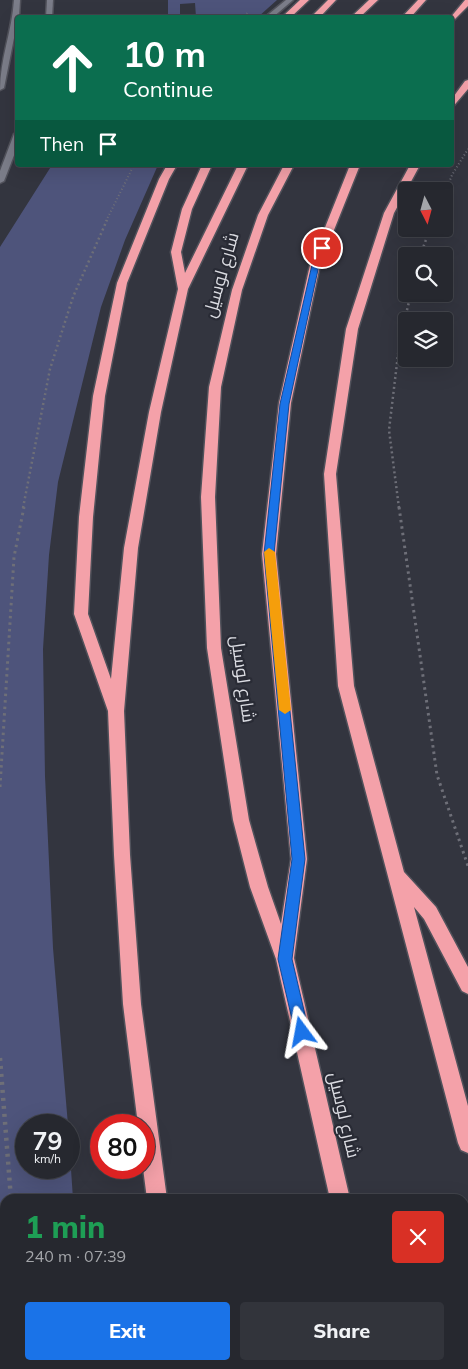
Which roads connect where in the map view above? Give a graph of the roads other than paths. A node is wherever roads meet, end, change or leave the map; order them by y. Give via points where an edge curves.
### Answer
1 (17, 0) edge
2 (50, 0) edge
3 (290, 0) edge
4 (305, 0) edge
5 (332, 0) edge
6 (374, 0) edge
7 (422, 0) edge
8 (468, 1) edge
9 (16, 15) edge
10 (49, 15) edge
11 (271, 15) edge
12 (288, 15) edge
13 (317, 15) edge
14 (357, 15) edge
15 (407, 15) edge
16 (454, 17) edge
17 (15, 21) edge
18 (468, 83) edge
19 (0, 86) edge
20 (454, 102) edge
21 (15, 142) edge
22 (171, 167) edge
23 (206, 167) edge
24 (242, 167) edge
25 (288, 167) edge
26 (354, 167) edge
27 (414, 167) edge
28 (0, 179) edge
29 (183, 289) junction
30 (116, 711) junction
31 (395, 874) junction
32 (285, 959) junction
33 (468, 985) edge
34 (468, 1143) edge
35 (156, 1194) edge
36 (339, 1194) edge

1 - 9 main road
2 - 10 main road
3 - 11 main road
4 - 12 highway
5 - 13 highway
6 - 14 highway
7 - 15 highway
8 - 16 highway
17 - 19 main road
18 - 20 highway
21 - 28 main road
22 - 30 highway via 122,283 99,396 86,517 81,614
23 - 29 highway via 187,209 176,252
24 - 29 highway, شارع لوسيل
25 - 32 highway, شارع لوسيل via 263,215 237,290 215,387 208,497 214,648 240,810 259,887
26 - 32 highway via 316,265 301,330 285,404 269,554 299,859
27 - 31 highway via 389,212 352,329 330,474 346,686
29 - 30 highway, شارع لوسيل via 154,412 131,548
30 - 35 highway, شارع لوسيل via 132,1004
31 - 33 highway via 430,913
31 - 34 highway
32 - 36 highway, شارع لوسيل

